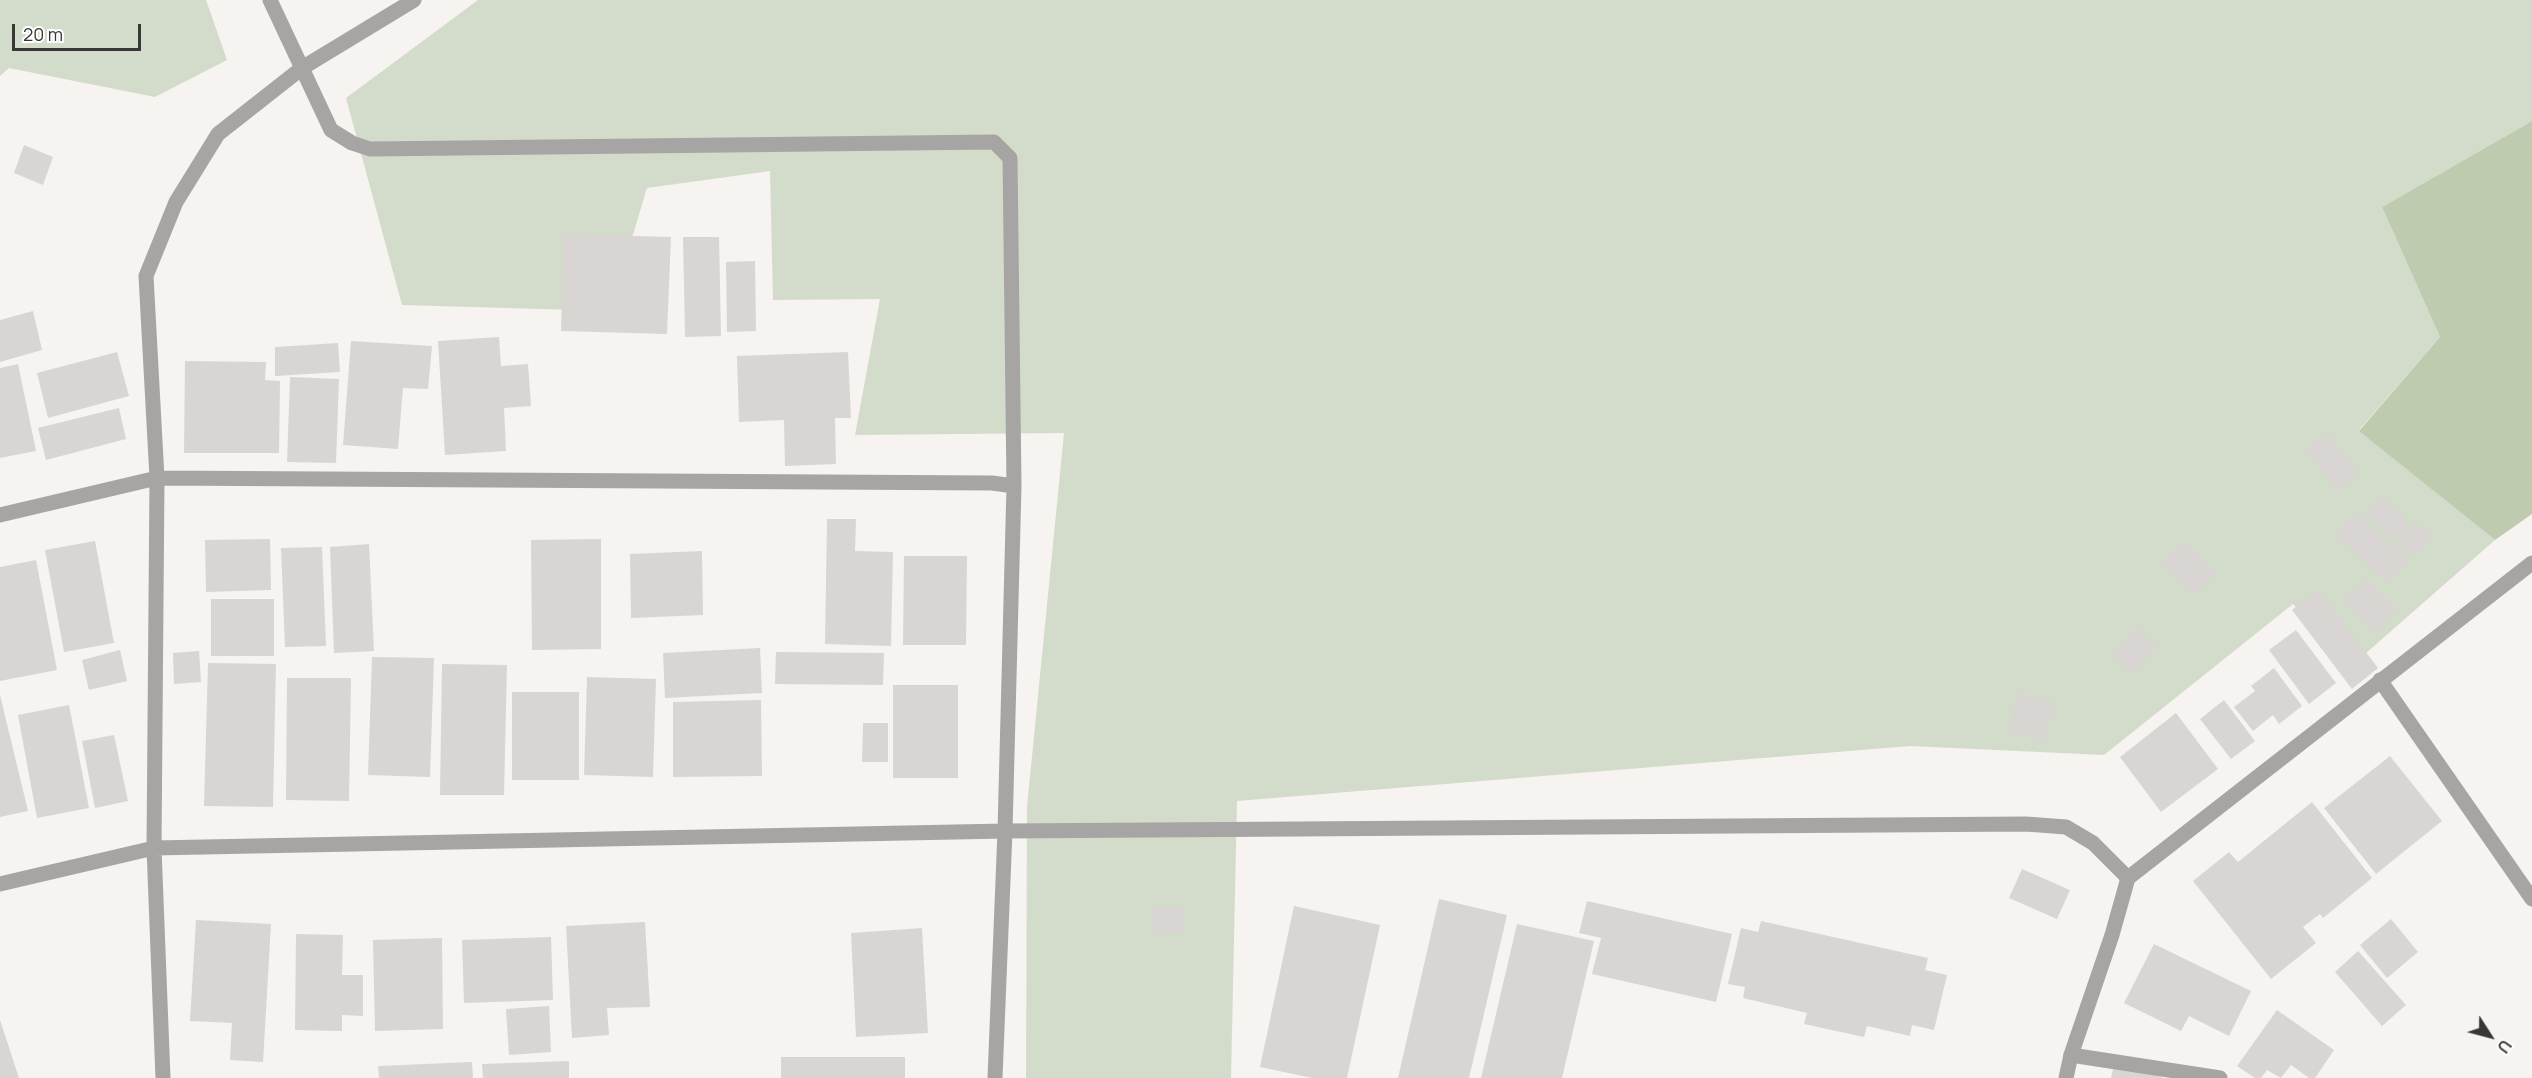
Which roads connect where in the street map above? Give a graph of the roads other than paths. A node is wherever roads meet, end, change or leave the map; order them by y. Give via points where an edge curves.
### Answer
1 (270, 0) edge
2 (414, 0) edge
3 (302, 68) junction
4 (157, 478) junction
5 (1014, 486) junction
6 (0, 515) edge
7 (2532, 563) edge
8 (2380, 680) junction
9 (1005, 831) junction
10 (154, 848) junction
11 (2128, 879) junction
12 (0, 884) edge
13 (2532, 899) edge
14 (2071, 1055) junction
15 (164, 1078) edge
16 (995, 1078) edge
17 (2066, 1078) edge
18 (2220, 1078) edge

1 - 3 street
2 - 3 street
3 - 4 street via 218,134 176,202 146,276
3 - 5 street via 331,130 370,149 994,142 1010,158
4 - 5 street
4 - 6 street
4 - 10 street
5 - 9 street
7 - 8 street
8 - 11 street
8 - 13 street
9 - 10 street
9 - 11 street via 2026,824 2066,827 2093,843
9 - 16 street
10 - 12 street
10 - 15 street
11 - 14 street
14 - 17 street
14 - 18 street

